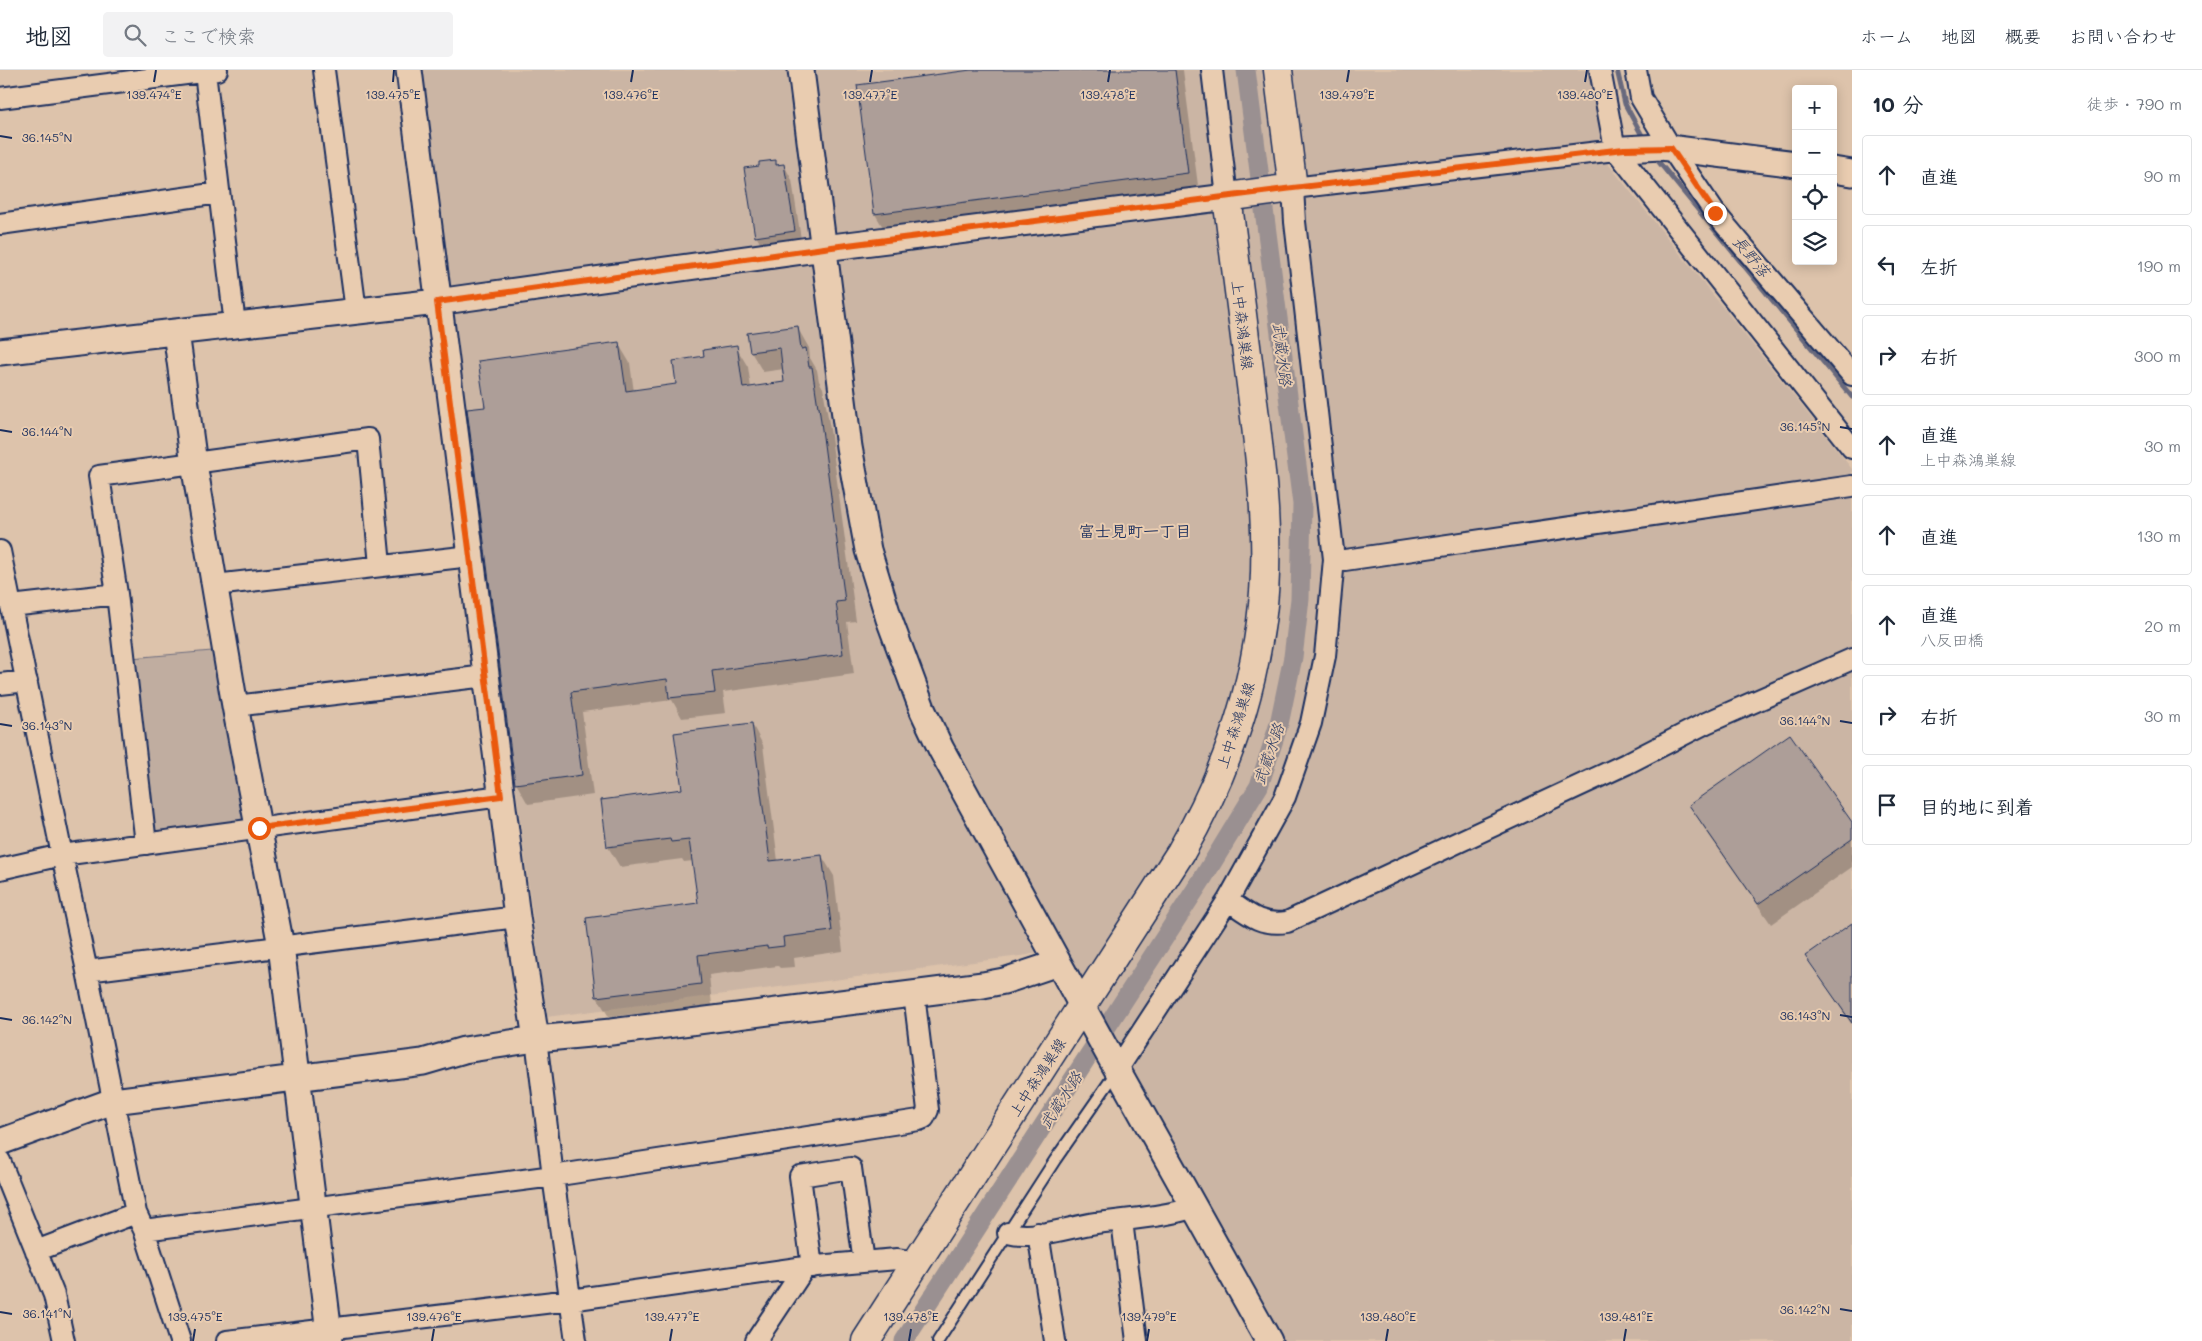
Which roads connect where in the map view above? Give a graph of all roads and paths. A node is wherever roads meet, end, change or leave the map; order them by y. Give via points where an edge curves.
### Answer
1 (324, 70) edge
2 (409, 70) edge
3 (801, 70) edge
4 (1212, 70) edge
5 (1278, 70) edge
6 (1600, 70) edge
7 (1636, 70) edge
8 (211, 71) edge
9 (108, 77) edge
10 (0, 98) edge
11 (1666, 148) junction
12 (1620, 149) junction
13 (1792, 164) edge
14 (1837, 170) edge
15 (1852, 172) edge
16 (1286, 189) junction
17 (219, 193) junction
18 (1234, 196) junction
19 (0, 224) edge
20 (824, 248) junction
21 (437, 302) junction
22 (356, 312) junction
23 (234, 325) junction
24 (176, 332) junction
25 (0, 352) edge
26 (1852, 376) edge
27 (1852, 448) edge
28 (194, 464) junction
29 (1852, 486) edge
30 (0, 551) edge
31 (471, 556) junction
32 (1334, 559) junction
33 (380, 566) junction
34 (3, 576) edge
35 (215, 585) junction
36 (117, 594) junction
37 (12, 606) junction
38 (1852, 659) edge
39 (486, 676) junction
40 (27, 681) junction
41 (0, 684) edge
42 (235, 706) junction
43 (501, 796) junction
44 (259, 828) junction
45 (146, 844) junction
46 (62, 855) junction
47 (0, 869) edge
48 (1228, 900) junction
49 (516, 917) junction
50 (280, 946) junction
51 (1058, 963) junction
52 (87, 971) junction
53 (914, 994) junction
54 (1087, 1014) junction
55 (536, 1039) junction
56 (1113, 1062) junction
57 (297, 1078) junction
58 (113, 1101) junction
59 (0, 1142) edge
60 (0, 1161) edge
61 (553, 1176) junction
62 (1196, 1207) junction
63 (313, 1208) junction
64 (1122, 1221) junction
65 (140, 1222) junction
66 (1008, 1233) junction
67 (1038, 1233) junction
68 (36, 1251) junction
69 (864, 1262) junction
70 (917, 1262) junction
71 (808, 1267) junction
72 (570, 1300) junction
73 (329, 1335) edge
74 (64, 1341) edge
75 (180, 1341) edge
76 (228, 1341) edge
77 (576, 1341) edge
78 (756, 1341) edge
79 (866, 1341) edge
80 (938, 1341) edge
81 (1055, 1341) edge
82 (1137, 1341) edge
83 (1269, 1341) edge

1 - 22 street
2 - 21 street
3 - 20 street
4 - 18 street
5 - 16 main road
6 - 12 street
7 - 11 street via 1642,98
8 - 9 street
8 - 17 street
9 - 10 street
11 - 12 street
11 - 13 street
11 - 26 street via 1715,213
12 - 16 street
12 - 27 street
14 - 15 street
16 - 18 main road
16 - 32 street via 1295,222
17 - 19 street
17 - 23 street
18 - 20 street
18 - 54 main road, 上中森鴻巣線 via 1263,510 1264,596 1256,653 1236,733 1202,814
20 - 21 street
20 - 51 street via 850,448 868,550 889,619 923,711 941,749
21 - 22 street
21 - 31 street
22 - 23 street
23 - 24 street
24 - 25 street
24 - 28 street
28 - 33 street via 368,439
28 - 35 street
28 - 36 street via 99,476
29 - 32 street via 1345,560
30 - 34 street
31 - 33 street
31 - 39 street
32 - 48 street via 1325,656 1312,723 1284,797
33 - 35 street
34 - 37 street
35 - 42 street
36 - 37 street
36 - 45 street
37 - 40 street
38 - 48 street via 1706,723 1626,764 1287,922 1273,924 1258,920
39 - 42 street
39 - 43 street
40 - 41 street
40 - 46 street
42 - 44 street
43 - 44 street
43 - 49 street
44 - 45 street
44 - 50 street
45 - 46 street
46 - 47 street
46 - 52 street
48 - 56 street
49 - 50 street
49 - 55 street
50 - 52 street
50 - 57 street
51 - 53 street via 1004,981
51 - 54 street
52 - 58 street
53 - 55 street
53 - 61 street via 928,1110 924,1118
54 - 56 street
54 - 70 main road, 上中森鴻巣線
55 - 57 street via 464,1050 423,1062
55 - 61 street
56 - 62 street
56 - 66 lane
57 - 58 street
57 - 63 street
58 - 59 street
58 - 65 street
60 - 68 street
61 - 63 street
61 - 72 street
62 - 64 street
62 - 83 street
63 - 65 street
63 - 73 street
64 - 67 street
64 - 82 street
65 - 68 street
65 - 75 street
66 - 67 street via 1021,1236
66 - 80 lane
67 - 81 street
68 - 74 street via 54,1295
69 - 70 street via 896,1259
69 - 71 street
69 - 71 street via 852,1168 800,1176
70 - 79 main road, 上中森鴻巣線
71 - 72 street
71 - 78 street
72 - 73 street
72 - 77 street
73 - 76 street

